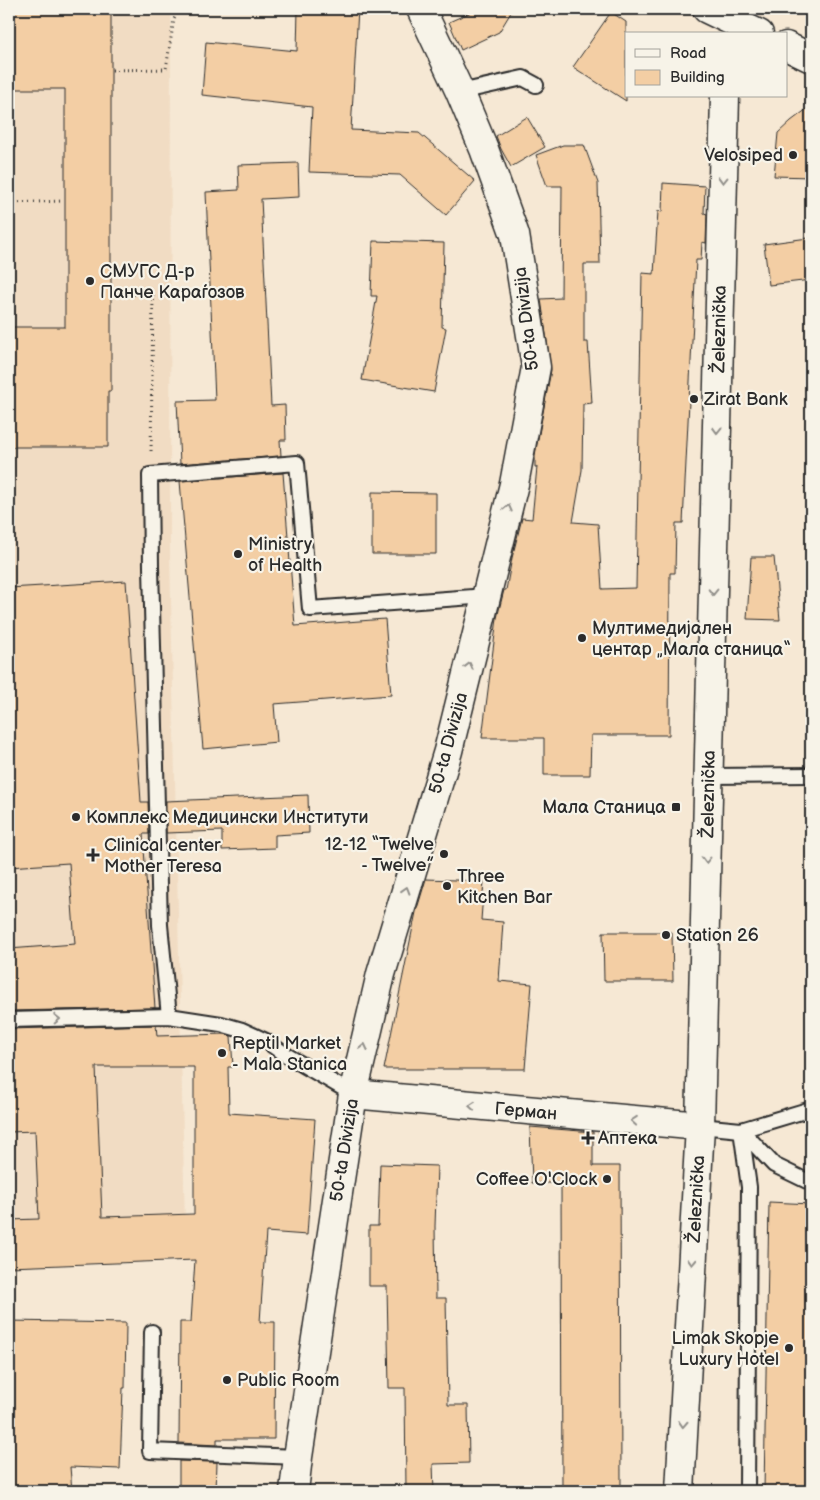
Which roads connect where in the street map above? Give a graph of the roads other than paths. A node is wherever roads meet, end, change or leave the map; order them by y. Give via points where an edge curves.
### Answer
1 (421, 9) edge
2 (721, 17) edge
3 (755, 32) edge
4 (788, 47) edge
5 (811, 58) edge
6 (536, 85) dead end
7 (460, 92) junction
8 (725, 98) edge
9 (486, 596) junction
10 (811, 775) edge
11 (708, 776) junction
12 (169, 1016) junction
13 (9, 1020) edge
14 (353, 1094) junction
15 (811, 1109) edge
16 (700, 1126) junction
17 (741, 1130) junction
18 (811, 1183) edge
19 (152, 1332) dead end
20 (298, 1458) junction
21 (294, 1491) edge
22 (680, 1491) edge
23 (747, 1491) edge

1 - 7 street, 50-ta Divizija
2 - 3 street
4 - 5 street
6 - 7 lane via 523,78
9 -> 7 street, 50-ta Divizija via 514,484 536,367 515,235
8 -> 11 street, Železnička
9 - 12 lane via 310,608 297,463 150,475 160,925
14 -> 9 street, 50-ta Divizija via 381,974 448,751
10 - 11 lane
11 -> 16 street, Železnička
13 -> 12 lane
12 - 14 lane via 242,1030
16 -> 14 street, Герман
14 - 20 street, 50-ta Divizija
15 - 17 lane
16 - 17 lane
16 -> 22 street, Železnička
17 - 18 lane via 774,1165
17 - 23 lane via 749,1187
19 - 20 lane via 150,1451
20 - 21 street, 50-ta Divizija

